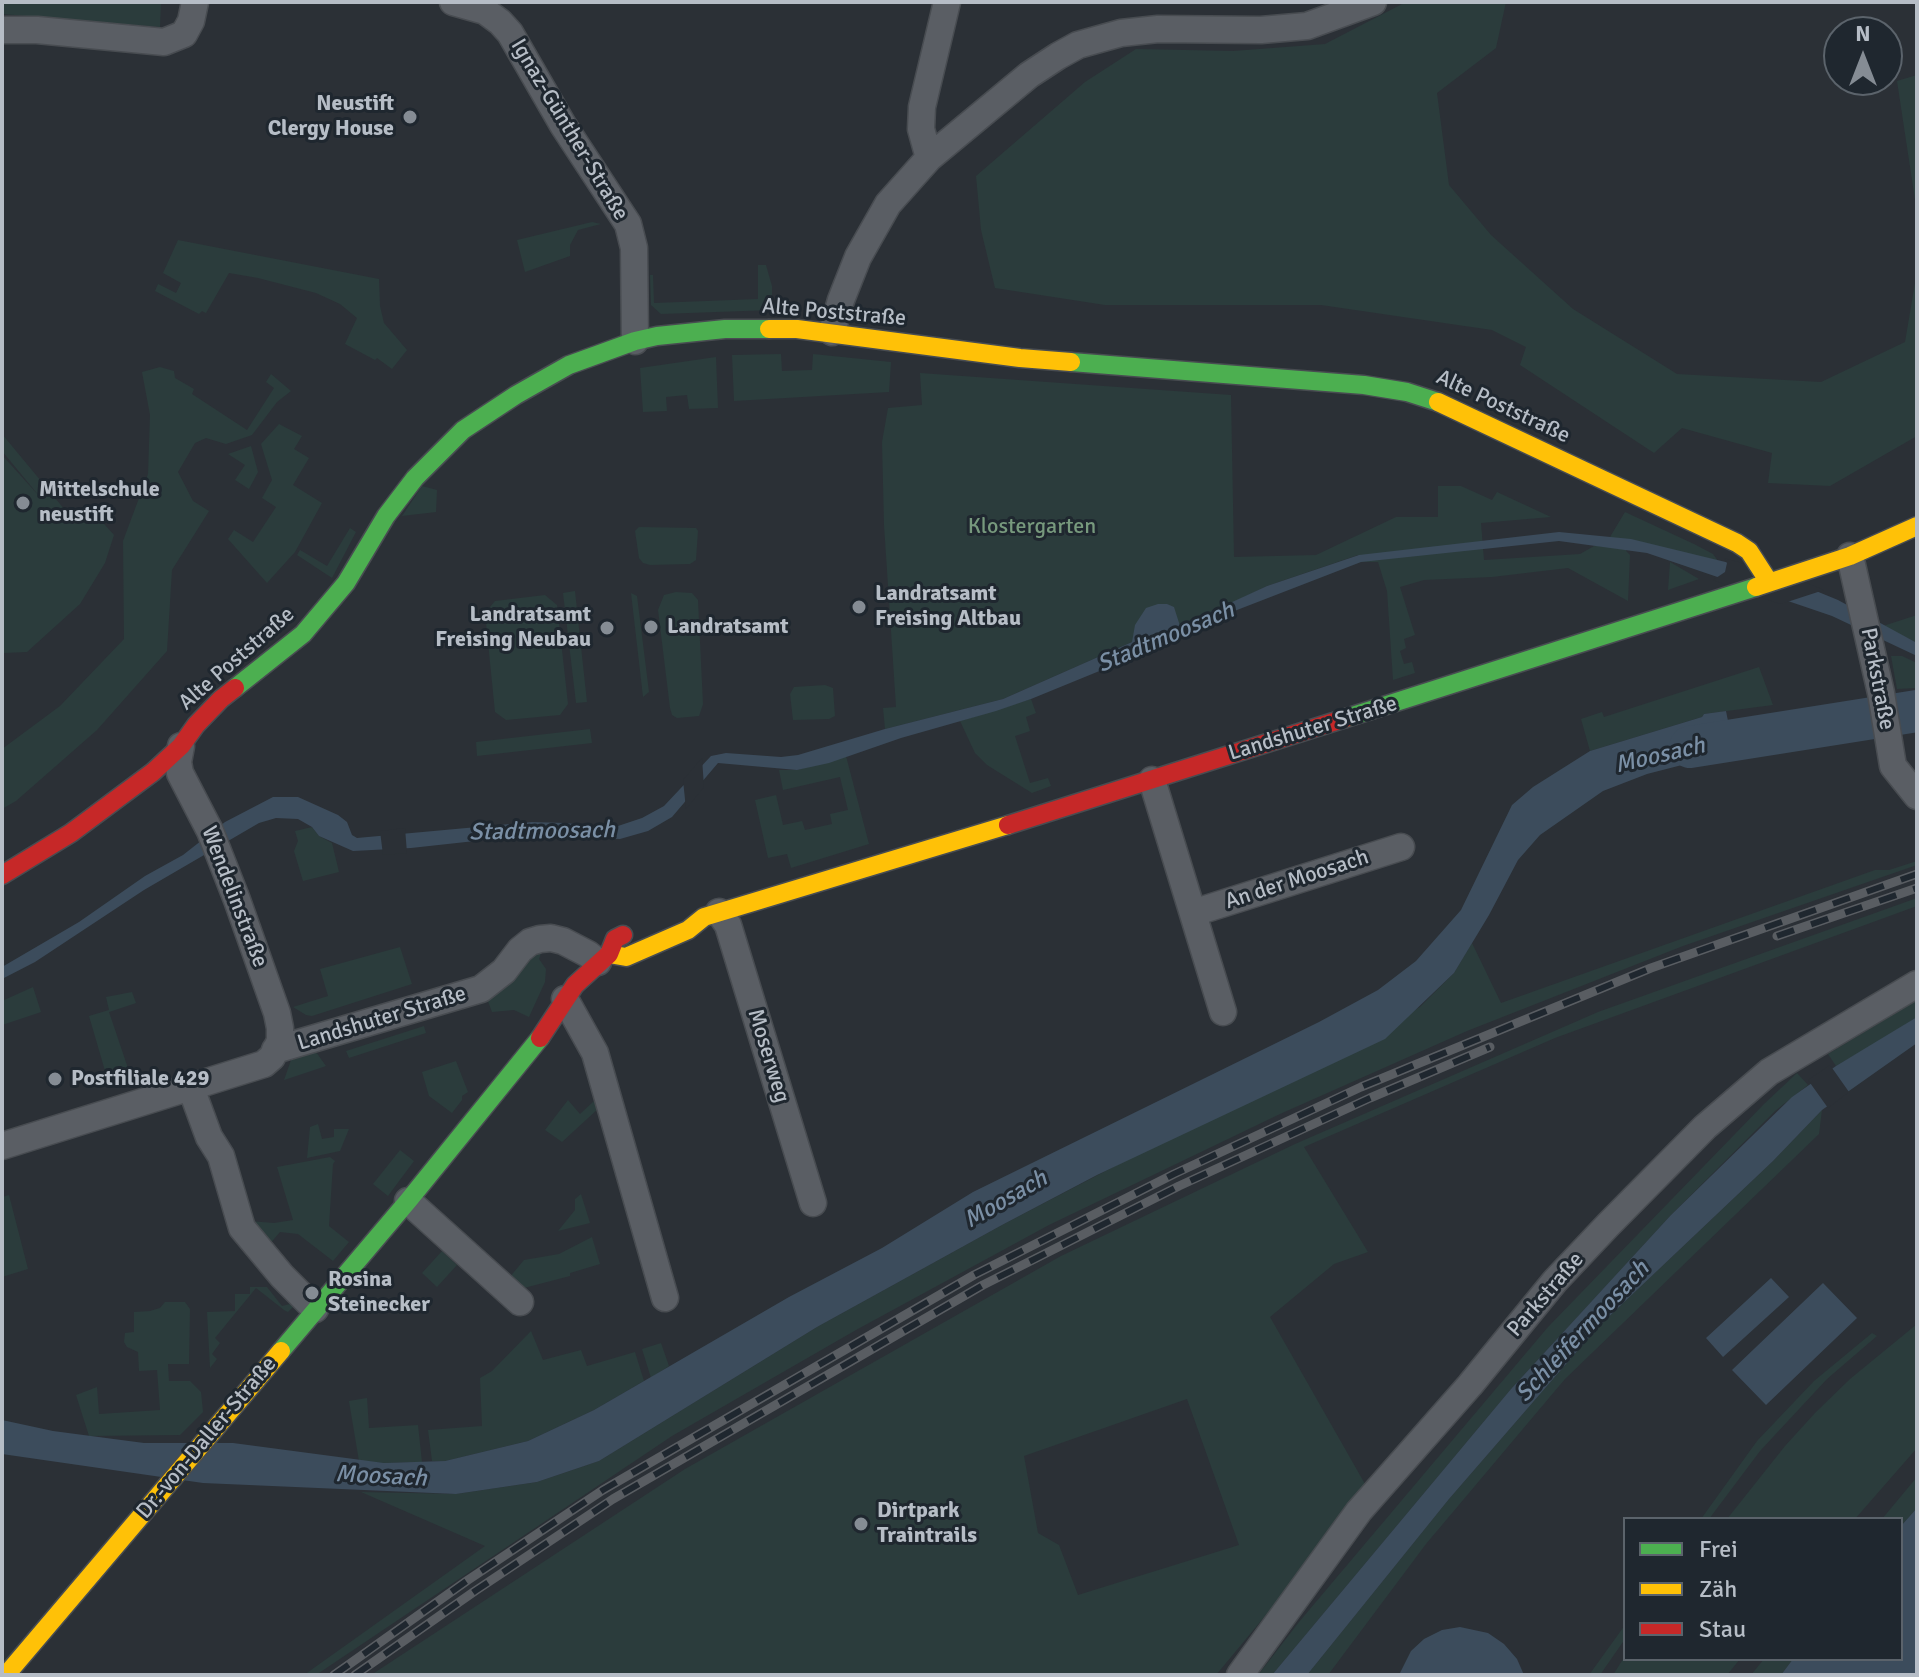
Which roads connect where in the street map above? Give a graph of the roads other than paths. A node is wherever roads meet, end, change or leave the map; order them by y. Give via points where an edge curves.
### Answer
1 (195, 2) edge
2 (453, 2) edge
3 (947, 2) edge
4 (1373, 2) edge
5 (486, 7) edge
6 (2, 30) edge
7 (929, 158) junction
8 (832, 332) junction
9 (635, 341) junction
10 (1917, 526) edge
11 (1850, 556) junction
12 (1769, 582) junction
13 (181, 746) junction
14 (1152, 780) junction
15 (1917, 796) edge
16 (1401, 847) dead end
17 (2, 875) edge
18 (683, 911) dead end
19 (1193, 913) junction
20 (711, 914) junction
21 (640, 925) dead end
22 (603, 958) junction
23 (1917, 984) edge
24 (565, 999) junction
25 (1223, 1012) dead end
26 (275, 1050) junction
27 (191, 1088) junction
28 (2, 1146) edge
29 (408, 1201) junction
30 (813, 1203) dead end
31 (665, 1298) dead end
32 (520, 1302) dead end
33 (315, 1309) junction
34 (6, 1675) edge
35 (1240, 1675) edge

1 - 6 street via 188,28 172,41
2 - 5 street, Ignaz-Günther-Straße
3 - 7 street via 922,107
4 - 7 street via 1307,26 1149,30 1078,45 1029,75
5 - 9 street, Ignaz-Günther-Straße via 513,37 628,224 634,248
7 - 8 street via 888,204 862,250
8 - 9 main road, Alte Poststraße via 725,329
8 - 12 main road, Alte Poststraße via 1020,358 1407,392 1459,410 1737,543
9 - 13 main road, Alte Poststraße via 569,365 463,430 415,478 314,623 221,699
10 - 11 main road, Landshuter Straße
11 - 12 main road, Landshuter Straße
11 - 15 street, Parkstraße via 1893,766
12 - 14 main road, Landshuter Straße
13 - 17 main road, Alte Poststraße via 71,833
13 - 26 street, Wendelinstraße via 180,773 214,841 277,1013 281,1033
14 - 19 street
14 - 20 main road, Landshuter Straße
16 - 19 street, An der Moosach
18 - 20 main road
19 - 25 street
20 - 22 main road, Landshuter Straße via 626,957
20 - 30 street, Moserweg via 728,925
21 - 22 main road via 615,939
22 - 24 main road, Dr.-von-Daller-Straße
22 - 26 street, Landshuter Straße via 563,941 540,939 520,950 481,989
23 - 35 street, Parkstraße via 1769,1072 1705,1127 1608,1225 1359,1511
24 - 29 main road, Dr.-von-Daller-Straße via 506,1083
24 - 31 street via 595,1053
26 - 27 street, Landshuter Straße via 264,1064
27 - 28 street, Landshuter Straße
27 - 33 street via 221,1156 242,1228
29 - 32 street
29 - 33 main road, Dr.-von-Daller-Straße
33 - 34 main road, Dr.-von-Daller-Straße

